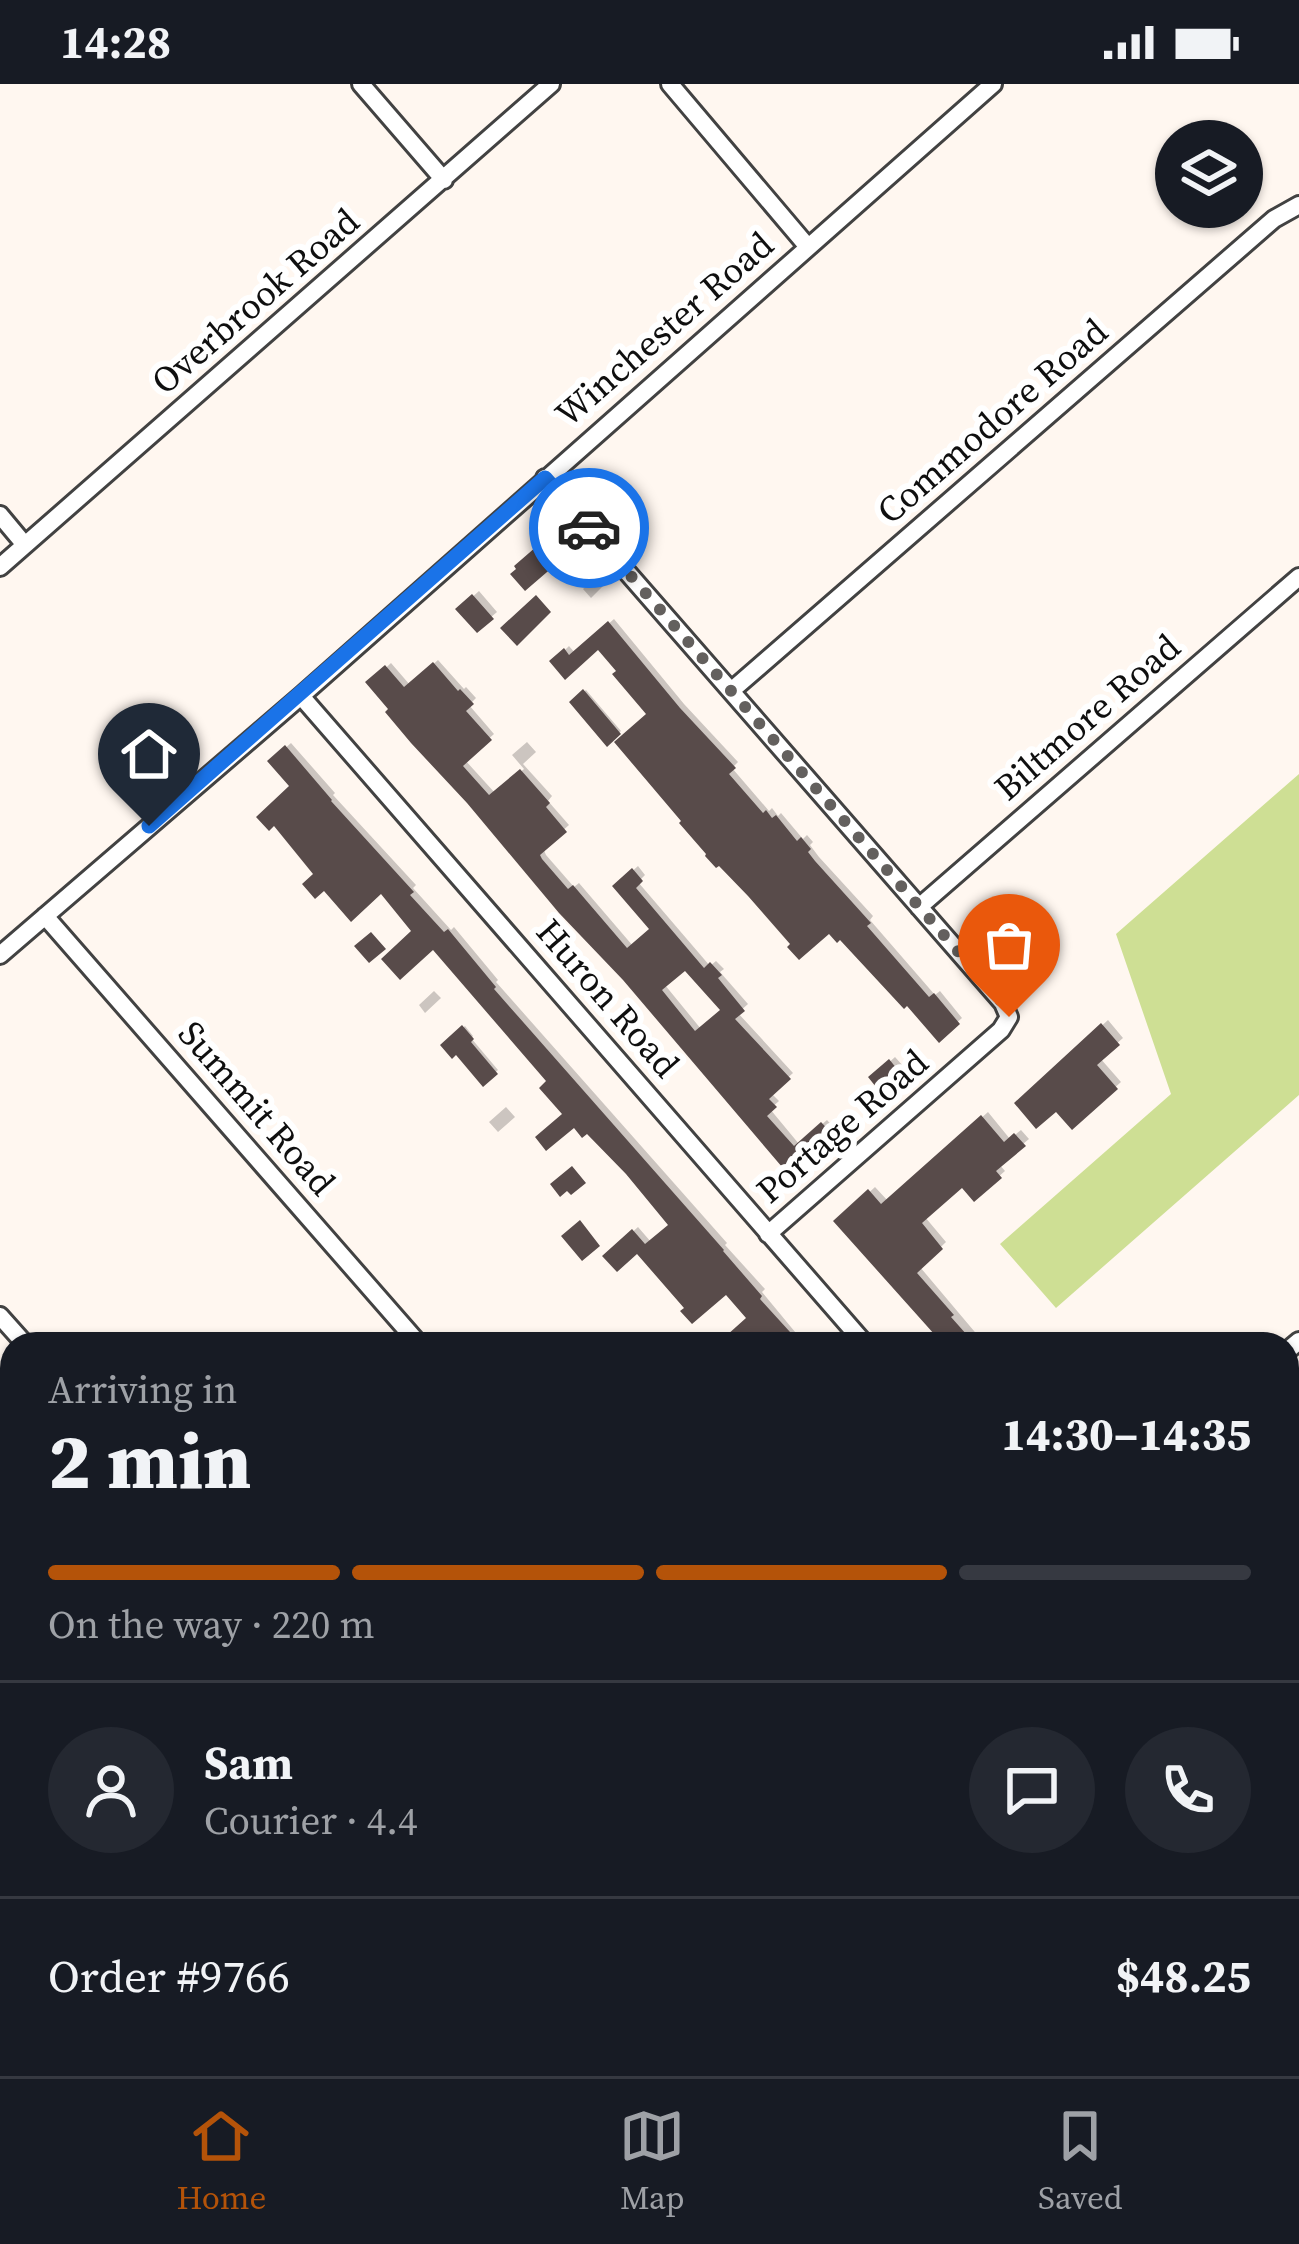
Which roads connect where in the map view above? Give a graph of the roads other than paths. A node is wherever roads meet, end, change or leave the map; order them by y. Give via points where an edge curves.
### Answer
1 (361, 84) edge
2 (551, 84) edge
3 (670, 84) edge
4 (993, 84) edge
5 (444, 180) junction
6 (1299, 205) edge
7 (808, 247) junction
8 (545, 478) junction
9 (0, 514) edge
10 (25, 545) junction
11 (0, 567) edge
12 (1299, 577) edge
13 (731, 692) junction
14 (301, 696) junction
15 (919, 907) junction
16 (45, 916) junction
17 (0, 956) edge
18 (768, 1234) junction
19 (409, 1332) edge
20 (855, 1332) edge

1 - 5 street
2 - 5 street, Overbrook Road
3 - 7 street
4 - 7 street, Winchester Road
5 - 10 street, Overbrook Road
6 - 13 street, Commodore Road
7 - 8 street, Winchester Road
8 - 13 street
8 - 14 street, Winchester Road
9 - 10 street
10 - 11 street, Overbrook Road
12 - 15 street, Biltmore Road
13 - 15 street
14 - 16 street, Winchester Road
14 - 18 street, Huron Road
15 - 18 street, Portage Road via 1009,1017
16 - 17 street, Winchester Road
16 - 19 street, Summit Road
18 - 20 street, Huron Road

